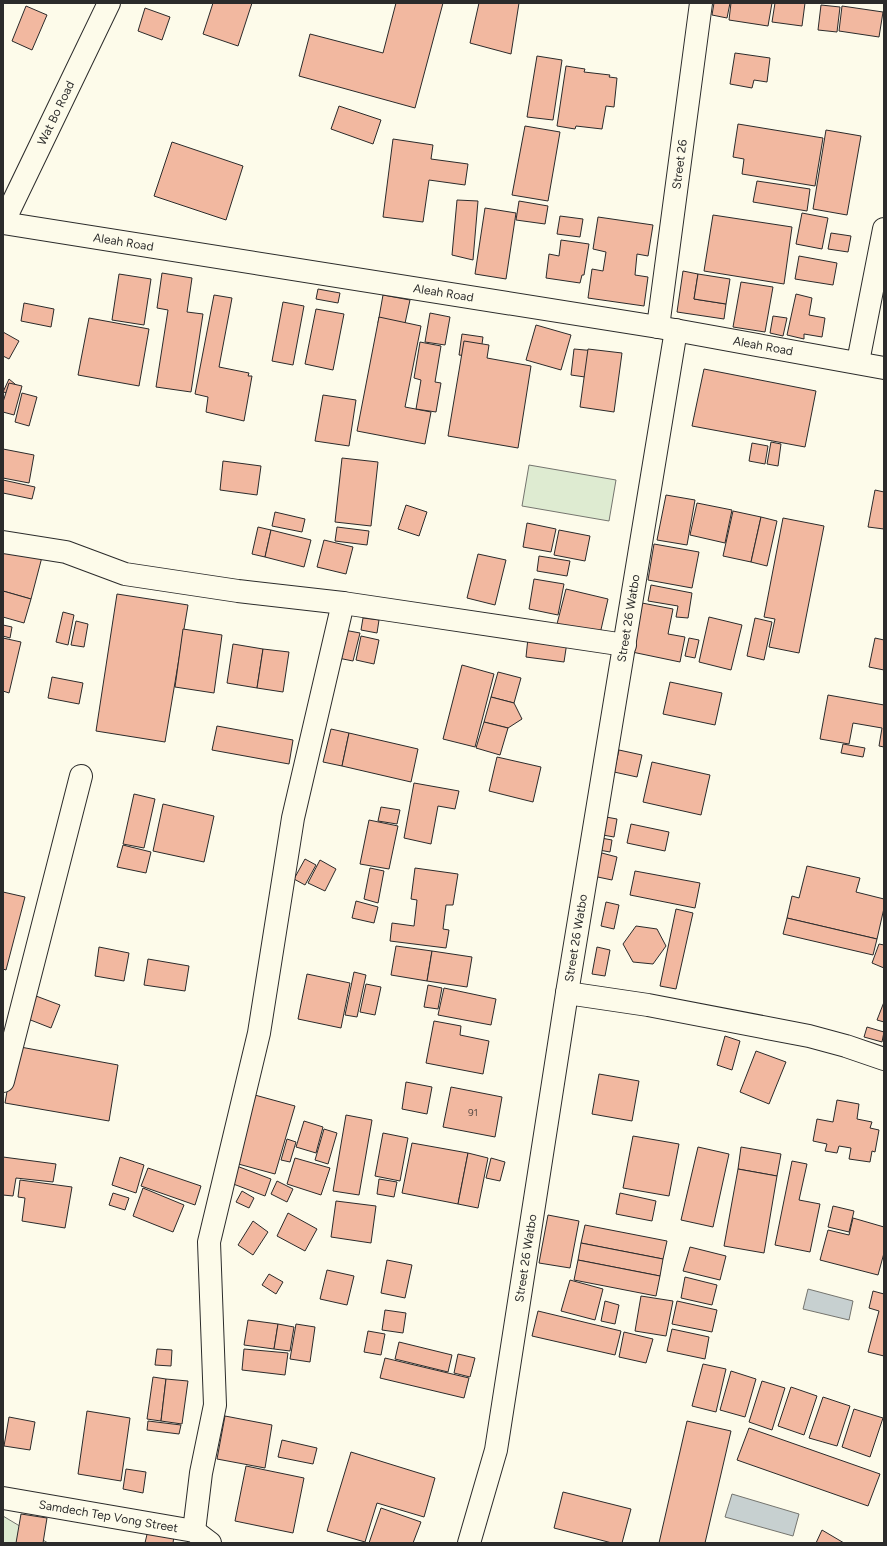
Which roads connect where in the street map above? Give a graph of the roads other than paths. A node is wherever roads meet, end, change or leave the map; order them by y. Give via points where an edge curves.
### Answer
1 (109, 3) edge
2 (701, 3) edge
3 (3, 223) edge
4 (884, 229) edge
5 (667, 329) junction
6 (858, 362) junction
7 (884, 368) edge
8 (3, 542) edge
9 (343, 603) junction
10 (625, 645) junction
11 (81, 776) dead end
12 (567, 993) junction
13 (884, 1059) edge
14 (3, 1081) edge
15 (3, 1498) edge
16 (202, 1537) edge
17 (469, 1543) edge

1 - 3 street, Wat Bo Road
2 - 5 street, Street 26
3 - 5 street, Aleah Road
4 - 6 street
5 - 6 street, Aleah Road
5 - 10 street, Street 26 Watbo
6 - 7 street, Aleah Road
8 - 9 street via 66,552 126,574 238,591
9 - 10 street
9 - 16 street via 292,818 259,1033 209,1242 215,1405 201,1473
10 - 12 street, Street 26 Watbo
11 - 14 street
12 - 13 street via 648,1005 809,1036
12 - 17 street, Street 26 Watbo via 496,1450
15 - 16 street, Samdech Tep Vong Street

